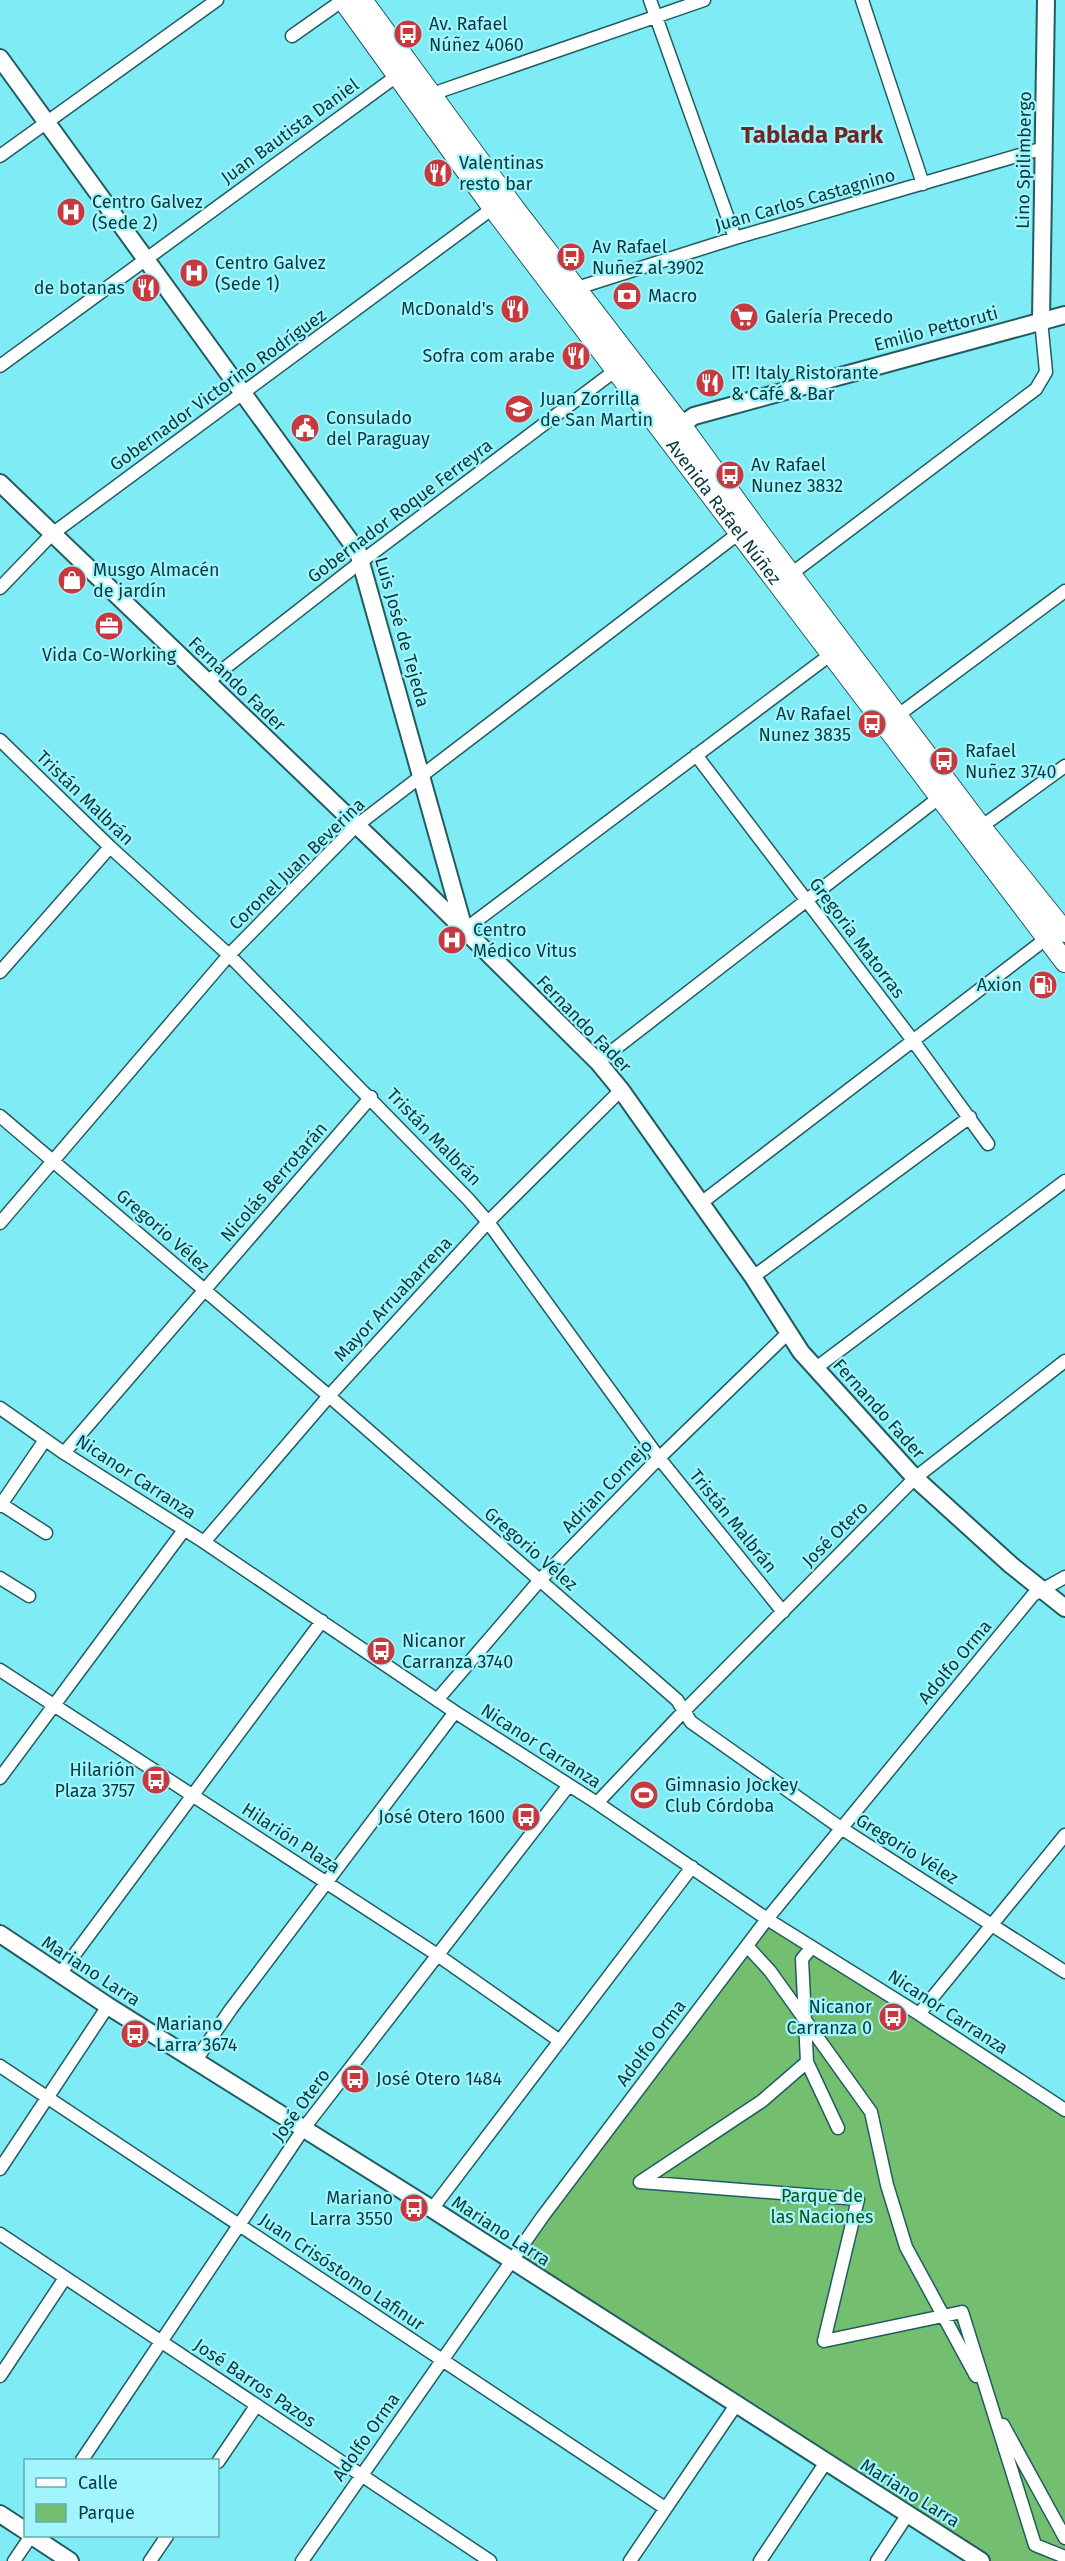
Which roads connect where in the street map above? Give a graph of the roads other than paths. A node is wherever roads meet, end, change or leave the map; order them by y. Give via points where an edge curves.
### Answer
1 (217, 0) edge
2 (343, 0) edge
3 (362, 0) edge
4 (650, 0) edge
5 (704, 0) edge
6 (862, 0) edge
7 (1046, 0) edge
8 (656, 17) junction
9 (292, 36) dead end
10 (0, 58) edge
11 (398, 75) junction
12 (410, 91) junction
13 (432, 94) junction
14 (47, 123) junction
15 (1044, 148) junction
16 (0, 156) edge
17 (923, 184) junction
18 (494, 208) junction
19 (735, 238) junction
20 (146, 258) junction
21 (578, 288) junction
22 (1065, 315) edge
23 (1041, 320) junction
24 (0, 366) edge
25 (616, 370) junction
26 (244, 394) junction
27 (681, 424) junction
28 (671, 443) junction
29 (0, 483) edge
30 (739, 533) junction
31 (52, 534) junction
32 (761, 535) junction
33 (362, 561) junction
34 (791, 574) junction
35 (0, 588) edge
36 (1065, 591) edge
37 (830, 655) junction
38 (207, 682) junction
39 (897, 716) junction
40 (0, 740) edge
41 (696, 754) junction
42 (1065, 766) edge
43 (422, 775) junction
44 (940, 797) junction
45 (356, 826) junction
46 (981, 827) junction
47 (110, 848) junction
48 (805, 900) junction
49 (1058, 924) edge
50 (464, 930) junction
51 (229, 955) junction
52 (1065, 962) edge
53 (0, 972) edge
54 (914, 1042) junction
55 (598, 1062) junction
56 (621, 1090) junction
57 (371, 1097) junction
58 (0, 1116) edge
59 (970, 1117) junction
60 (988, 1144) dead end
61 (54, 1161) junction
62 (1065, 1181) edge
63 (701, 1203) junction
64 (488, 1222) junction
65 (0, 1223) edge
66 (753, 1277) junction
67 (205, 1290) junction
68 (788, 1333) junction
69 (1065, 1360) edge
70 (816, 1368) junction
71 (328, 1396) junction
72 (0, 1408) edge
73 (45, 1440) junction
74 (64, 1453) junction
75 (659, 1458) junction
76 (915, 1478) junction
77 (1, 1505) edge
78 (184, 1530) junction
79 (46, 1533) dead end
80 (204, 1542) junction
81 (1065, 1577) edge
82 (0, 1578) edge
83 (540, 1580) junction
84 (1043, 1591) junction
85 (29, 1596) dead end
86 (1065, 1608) edge
87 (783, 1612) junction
88 (322, 1621) junction
89 (0, 1670) edge
90 (437, 1700) junction
91 (55, 1707) junction
92 (684, 1711) junction
93 (455, 1712) junction
94 (0, 1778) edge
95 (568, 1785) junction
96 (194, 1796) junction
97 (597, 1803) junction
98 (841, 1828) junction
99 (1065, 1834) edge
100 (692, 1868) junction
101 (325, 1882) junction
102 (767, 1919) junction
103 (992, 1924) junction
104 (0, 1934) edge
105 (747, 1946) junction
106 (812, 1947) junction
107 (436, 1954) junction
108 (1065, 1972) edge
109 (60, 1974) junction
110 (108, 2006) junction
111 (919, 2014) junction
112 (805, 2019) junction
113 (560, 2041) junction
114 (196, 2060) junction
115 (807, 2062) junction
116 (0, 2066) edge
117 (47, 2097) junction
118 (1065, 2110) edge
119 (304, 2128) junction
120 (838, 2128) dead end
121 (0, 2169) edge
122 (432, 2209) junction
123 (239, 2225) junction
124 (0, 2235) edge
125 (512, 2262) junction
126 (65, 2278) junction
127 (944, 2316) junction
128 (162, 2342) junction
129 (441, 2361) junction
130 (0, 2376) edge
131 (989, 2399) junction
132 (736, 2405) junction
133 (256, 2406) junction
134 (83, 2459) edge
135 (219, 2461) edge
136 (826, 2462) junction
137 (361, 2475) junction
138 (665, 2508) junction
139 (0, 2514) edge
140 (908, 2514) junction
141 (24, 2530) edge
142 (31, 2537) edge
143 (35, 2537) edge
144 (166, 2537) edge
145 (1065, 2538) edge
146 (1065, 2557) edge
147 (14, 2561) edge
148 (70, 2561) edge
149 (150, 2561) edge
150 (302, 2561) edge
151 (490, 2561) edge
152 (630, 2561) edge
153 (760, 2561) edge
154 (878, 2561) edge
155 (981, 2561) edge

1 - 14 street
2 - 9 street
2 - 11 main road, Avenida Rafael Núñez
3 - 13 main road, Avenida Rafael Núñez
4 - 8 street
5 - 8 street
6 - 17 street
7 - 15 main road, Lino Spilimbergo
8 - 13 street
8 - 19 street
10 - 14 main road, Luis José de Tejeda
11 - 12 main road, Avenida Rafael Núñez
11 - 20 street, Juan Bautista Daniel
12 - 13 street
12 - 18 main road, Avenida Rafael Núñez
13 - 21 main road, Avenida Rafael Núñez via 514,208
14 - 16 street
14 - 20 main road, Luis José de Tejeda
15 - 17 street, Juan Carlos Castagnino
15 - 23 main road, Lino Spilimbergo
17 - 19 street, Juan Carlos Castagnino
18 - 25 main road, Avenida Rafael Núñez
18 - 26 street, Gobernador Victorino Rodríguez
19 - 21 street, Juan Carlos Castagnino
20 - 24 street, Juan Bautista Daniel
20 - 26 main road, Luis José de Tejeda
21 - 27 main road, Avenida Rafael Núñez
22 - 23 main road, Emilio Pettoruti
23 - 27 main road, Emilio Pettoruti via 694,416
23 - 34 street via 1046,372 1036,389
25 - 28 main road, Avenida Rafael Núñez
25 - 33 street, Gobernador Roque Ferreyra
26 - 31 street, Gobernador Victorino Rodríguez
26 - 33 main road, Luis José de Tejeda
27 - 28 main road
27 - 32 main road, Avenida Rafael Núñez
28 - 30 main road, Avenida Rafael Núñez
29 - 31 main road, Fernando Fader
30 - 32 street
30 - 37 main road, Avenida Rafael Núñez
30 - 43 street, Coronel Juan Beverina
31 - 35 street, Gobernador Victorino Rodríguez
31 - 38 main road, Fernando Fader
32 - 34 main road, Avenida Rafael Núñez
33 - 38 street, Gobernador Roque Ferreyra
33 - 43 main road, Luis José de Tejeda
34 - 39 main road, Avenida Rafael Núñez
36 - 39 street
37 - 41 street
37 - 44 main road, Avenida Rafael Núñez
38 - 45 main road, Fernando Fader
39 - 46 main road, Avenida Rafael Núñez
40 - 47 street, Tristán Malbrán
41 - 48 street, Gregoria Matorras
41 - 50 street
42 - 46 street
43 - 45 street, Coronel Juan Beverina
43 - 50 main road, Luis José de Tejeda
44 - 48 street
44 - 49 main road, Avenida Rafael Núñez
45 - 50 main road, Fernando Fader
45 - 51 street, Coronel Juan Beverina
46 - 49 main road, Avenida Rafael Núñez
47 - 51 street, Tristán Malbrán
47 - 53 street
48 - 54 street, Gregoria Matorras
48 - 55 street
49 - 52 main road, Avenida Rafael Núñez
49 - 54 street
50 - 55 main road, Fernando Fader
51 - 57 street, Tristán Malbrán
51 - 61 street, Coronel Juan Beverina
54 - 59 street, Gregoria Matorras
54 - 63 street
55 - 56 main road, Fernando Fader
56 - 63 main road, Fernando Fader
56 - 64 street, Mayor Arruabarrena
57 - 64 street, Tristán Malbrán
57 - 67 street, Nicolás Berrotarán
58 - 61 street, Gregorio Vélez
59 - 60 street, Gregoria Matorras
59 - 66 street
61 - 65 street, Coronel Juan Beverina
61 - 67 street, Gregorio Vélez
62 - 70 street
63 - 66 main road, Fernando Fader
64 - 71 street, Mayor Arruabarrena
64 - 75 street, Tristán Malbrán
66 - 68 main road, Fernando Fader
67 - 71 street, Gregorio Vélez
67 - 74 street, Nicolás Berrotarán
68 - 70 main road, Fernando Fader
68 - 75 street, Adrian Cornejo
69 - 76 street, José Otero
70 - 76 main road, Fernando Fader
71 - 80 street, Mayor Arruabarrena
71 - 83 street, Gregorio Vélez
72 - 73 street, Nicanor Carranza
73 - 74 street, Nicanor Carranza
73 - 77 street
74 - 78 street, Nicanor Carranza
75 - 83 street, Adrian Cornejo
75 - 87 street, Tristán Malbrán
76 - 84 main road, Fernando Fader
76 - 87 street, José Otero
77 - 79 street
78 - 80 street, Nicanor Carranza
78 - 91 street
80 - 88 street, Nicanor Carranza
81 - 84 street, Adolfo Orma
82 - 85 street
83 - 90 street, Adrian Cornejo
83 - 92 street, Gregorio Vélez via 677,1700
84 - 86 main road, Fernando Fader
84 - 98 street, Adolfo Orma via 1033,1595
87 - 92 street, José Otero
88 - 90 street, Nicanor Carranza
88 - 96 street
89 - 91 street, Hilarión Plaza
90 - 93 street, Nicanor Carranza
91 - 94 street
91 - 96 street, Hilarión Plaza
92 - 97 street, José Otero
92 - 98 street, Gregorio Vélez via 691,1722
93 - 95 street, Nicanor Carranza
93 - 101 street
95 - 97 street, Nicanor Carranza
95 - 107 street, José Otero
96 - 101 street, Hilarión Plaza
96 - 109 street
97 - 100 street, Nicanor Carranza
98 - 102 street, Adolfo Orma
98 - 103 street, Gregorio Vélez
99 - 103 street
100 - 102 street, Nicanor Carranza
100 - 113 street
101 - 107 street, Hilarión Plaza
101 - 114 street
102 - 105 street, Adolfo Orma
102 - 106 street, Nicanor Carranza
103 - 108 street, Gregorio Vélez
103 - 111 street
104 - 109 main road, Mariano Larra
105 - 112 street
105 - 125 street, Adolfo Orma
106 - 111 street, Nicanor Carranza
106 - 112 street via 802,1959
107 - 113 street, Hilarión Plaza
107 - 119 street, José Otero
109 - 110 main road, Mariano Larra
110 - 114 main road, Mariano Larra
110 - 117 street
111 - 118 street, Nicanor Carranza
112 - 115 street
112 - 127 street via 871,2112 906,2247
113 - 122 street
114 - 119 main road, Mariano Larra
115 - 120 street
115 - 127 street via 762,2101 640,2182 858,2199 824,2341
116 - 117 street, Juan Crisóstomo Lafinur
117 - 121 street
117 - 123 street, Juan Crisóstomo Lafinur
119 - 122 main road, Mariano Larra
119 - 123 street, José Otero
122 - 125 main road, Mariano Larra
123 - 128 street, José Otero
123 - 129 street, Juan Crisóstomo Lafinur
124 - 126 street, José Barros Pazos
125 - 129 street, Adolfo Orma
125 - 132 main road, Mariano Larra
126 - 128 street, José Barros Pazos
126 - 130 street
127 - 131 street
127 - 131 street via 962,2312
128 - 133 street, José Barros Pazos
128 - 134 street, José Otero
129 - 137 street, Adolfo Orma
129 - 138 street, Juan Crisóstomo Lafinur
131 - 145 street
131 - 146 street via 1035,2545
132 - 136 main road, Mariano Larra
132 - 138 street
133 - 135 street
133 - 137 street, José Barros Pazos
136 - 140 main road, Mariano Larra
136 - 153 street
137 - 150 street, Adolfo Orma
137 - 151 street, José Barros Pazos
138 - 152 street
139 - 141 main road
140 - 154 street
140 - 155 main road, Mariano Larra
142 - 147 street
143 - 148 main road
144 - 149 street

